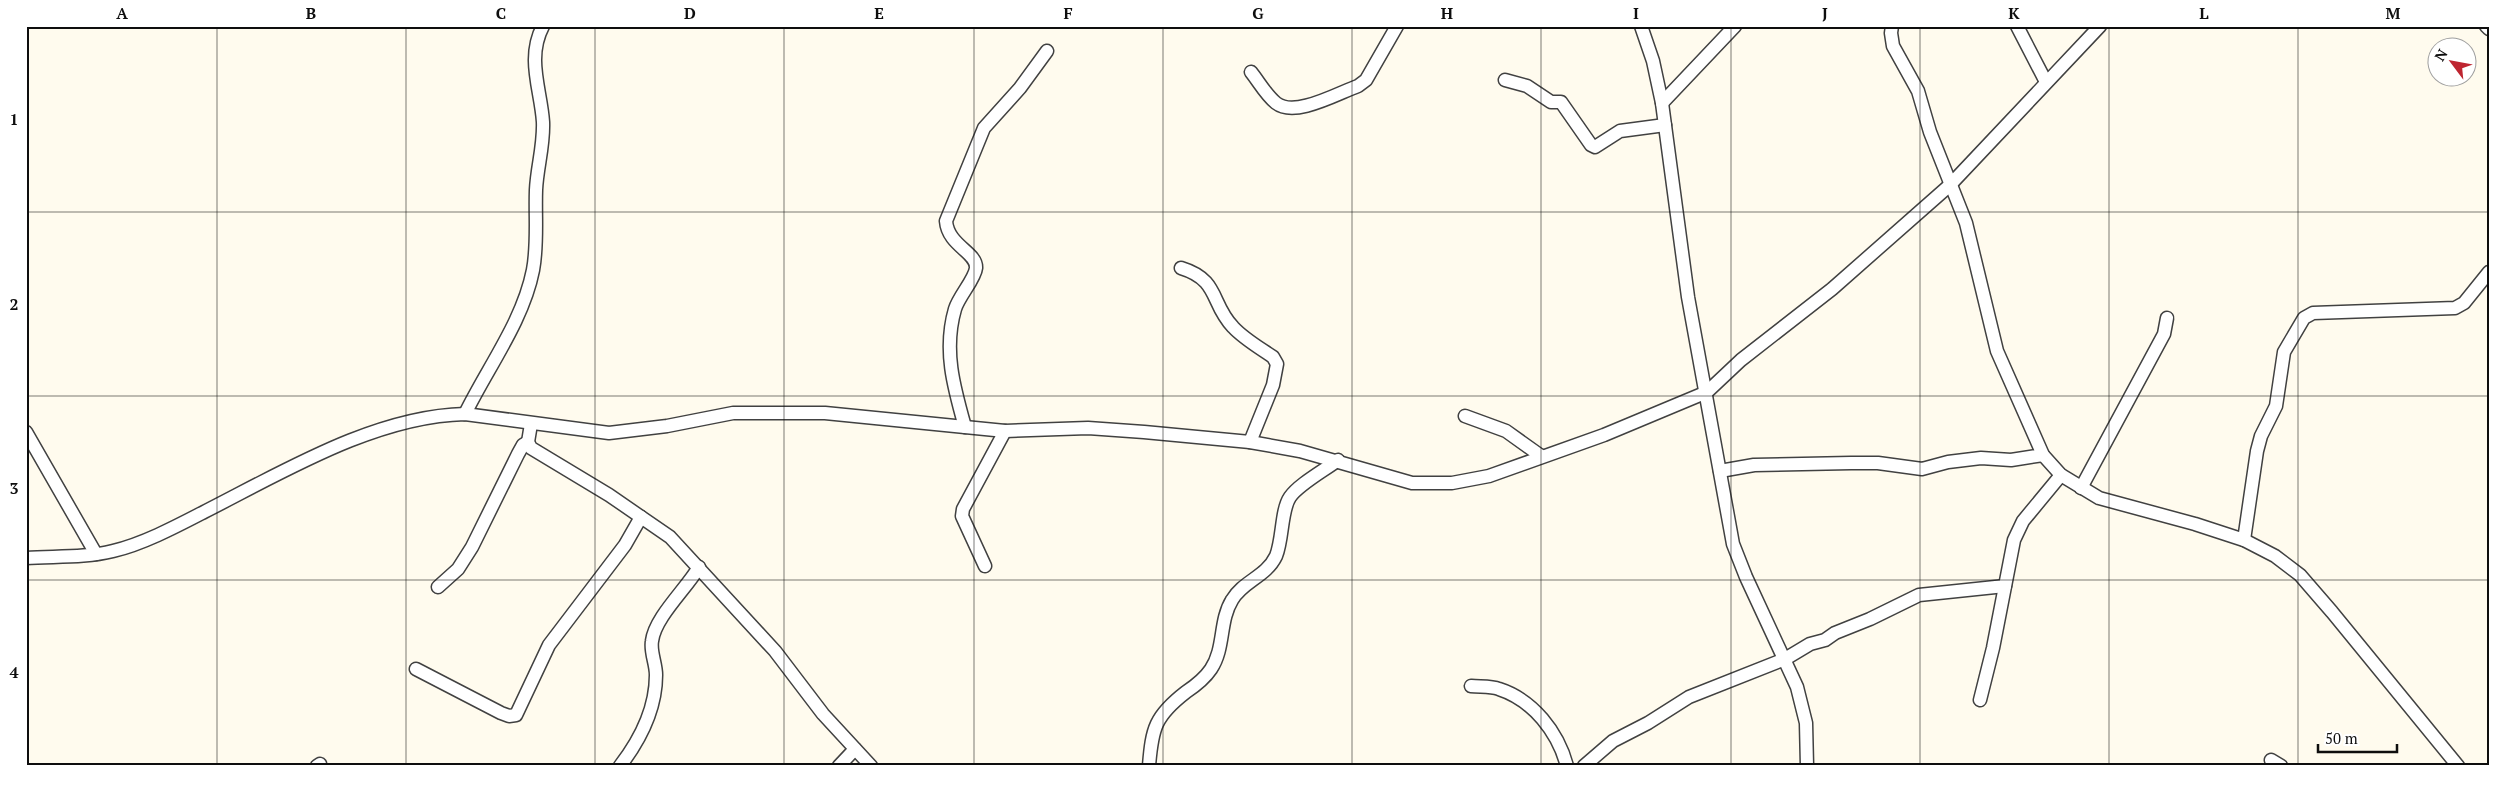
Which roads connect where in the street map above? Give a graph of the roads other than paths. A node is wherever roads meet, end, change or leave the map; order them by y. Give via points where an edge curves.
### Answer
1 (543, 26) edge
2 (1397, 26) edge
3 (1641, 26) edge
4 (1735, 26) edge
5 (1892, 26) edge
6 (2017, 26) edge
7 (2100, 26) edge
8 (1046, 51) dead end
9 (1251, 72) dead end
10 (1505, 80) dead end
11 (2046, 82) junction
12 (1662, 103) junction
13 (1665, 125) junction
14 (1950, 184) junction
15 (1181, 268) dead end
16 (2489, 272) edge
17 (2167, 318) dead end
18 (1707, 392) junction
19 (465, 414) junction
20 (1465, 416) dead end
21 (531, 424) junction
22 (965, 427) junction
23 (1005, 431) junction
24 (26, 432) edge
25 (528, 442) junction
26 (1250, 442) junction
27 (2043, 454) junction
28 (1541, 456) junction
29 (1338, 460) junction
30 (1720, 471) junction
31 (2062, 475) junction
32 (2081, 488) junction
33 (641, 517) junction
34 (2244, 540) junction
35 (96, 554) junction
36 (26, 558) edge
37 (985, 566) dead end
38 (699, 567) junction
39 (2005, 586) junction
40 (438, 587) dead end
41 (1785, 659) junction
42 (416, 669) dead end
43 (1472, 686) dead end
44 (1980, 700) dead end
45 (855, 749) junction
46 (2454, 764) edge
47 (620, 766) edge
48 (839, 766) edge
49 (871, 766) edge
50 (1149, 766) edge
51 (1567, 766) edge
52 (1584, 766) edge
53 (1807, 766) edge

1 - 19 street via 536,45 534,65 543,124 542,156 536,187 533,270 511,328
2 - 9 street via 1366,80 1300,108 1290,109 1275,102
3 - 12 street
4 - 12 street
5 - 14 street via 1893,46 1918,91
6 - 11 street
7 - 11 street
8 - 22 street via 1020,88 984,128 946,221 948,234 974,259 976,267 955,309 950,349 951,376
10 - 13 street via 1527,86 1551,102 1561,102 1595,147 1620,131
11 - 14 street
12 - 13 street
13 - 18 street via 1688,297
14 - 18 street via 1886,244 1741,360
14 - 27 street via 1966,223 1997,352
15 - 26 street via 1198,273 1205,280 1231,325 1273,357 1277,364 1273,385
16 - 34 street via 2464,303 2455,308 2314,313 2304,318 2284,352 2276,406 2261,436
17 - 32 street via 2164,334
18 - 28 street via 1604,435
18 - 30 street
19 - 21 street
19 - 35 street via 446,414 340,445 180,524 114,551
20 - 28 street via 1506,431
21 - 22 street via 609,433 733,413 825,413
21 - 25 street
22 - 23 street
23 - 26 street via 1088,428
23 - 37 street via 963,509 962,516
24 - 35 street
25 - 33 street via 540,455
25 - 40 street via 518,454 472,547 458,569
26 - 29 street
27 - 30 street via 2011,460 1981,458 1948,462 1922,469 1851,463 1754,466
27 - 31 street
28 - 29 street via 1489,476 1452,483 1412,483
29 - 50 street via 1289,498 1278,546 1268,570 1239,590 1231,602 1220,649 1211,669 1171,704 1155,726
30 - 41 street via 1734,544
31 - 32 street
31 - 39 street via 2023,521 2014,540
32 - 34 street via 2099,498
33 - 38 street via 670,538
33 - 42 street via 625,545 549,645 516,715 501,714
34 - 46 street via 2275,556 2300,575 2372,659
35 - 36 street
38 - 45 street via 775,651 822,714
38 - 47 street via 656,626 652,640 656,673 654,696 636,742
39 - 41 street via 1919,595 1825,640 1810,644
39 - 44 street
41 - 52 street via 1689,697 1613,740
41 - 53 street via 1806,723
43 - 51 street via 1498,689 1516,697 1544,719 1563,751
45 - 48 street
45 - 49 street

